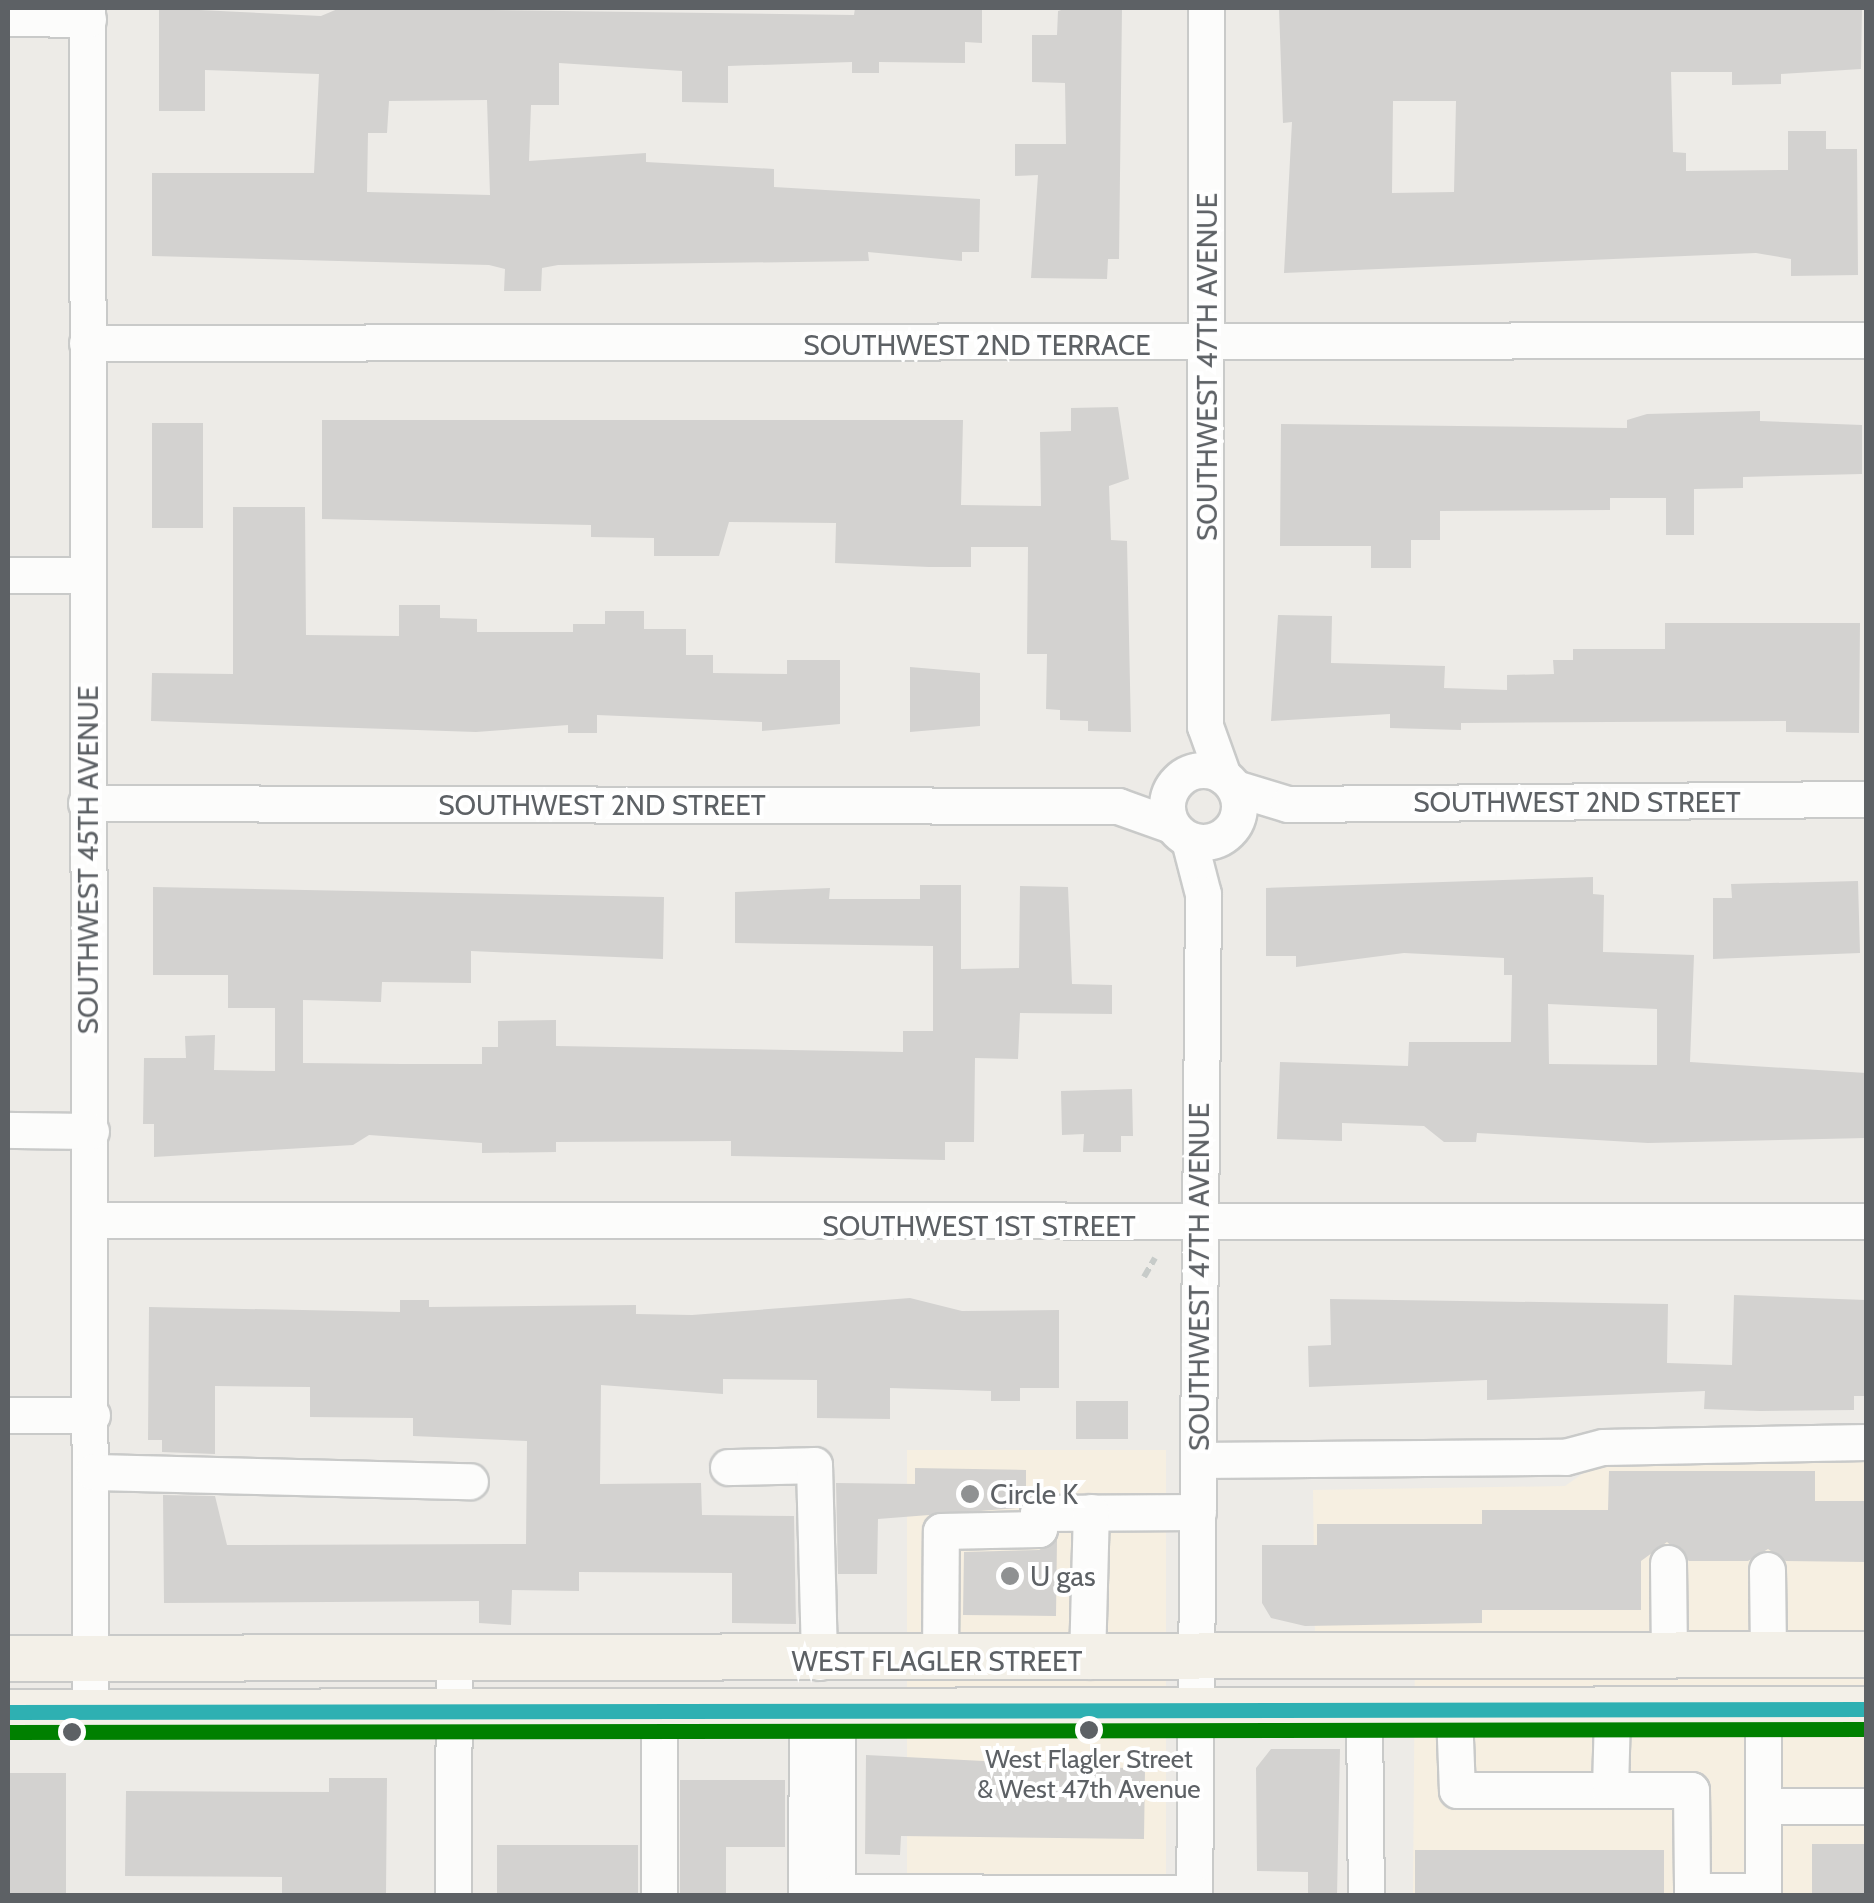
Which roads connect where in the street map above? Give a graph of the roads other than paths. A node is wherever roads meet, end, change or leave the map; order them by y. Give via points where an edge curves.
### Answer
1 (1206, 8) edge
2 (88, 13) edge
3 (8, 18) edge
4 (1866, 340) edge
5 (87, 343) junction
6 (1208, 345) junction
7 (8, 575) edge
8 (87, 576) junction
9 (1866, 799) edge
10 (86, 802) junction
11 (1204, 806) junction
12 (8, 1130) edge
13 (91, 1130) junction
14 (91, 1220) junction
15 (1866, 1221) edge
16 (1199, 1226) junction
17 (92, 1414) junction
18 (8, 1415) edge
19 (1866, 1442) edge
20 (1199, 1460) junction
21 (728, 1467) dead end
22 (92, 1472) junction
23 (470, 1481) dead end
24 (1091, 1512) junction
25 (1198, 1512) junction
26 (1668, 1563) dead end
27 (1767, 1570) dead end
28 (1866, 1654) edge
29 (1768, 1655) junction
30 (1668, 1656) junction
31 (8, 1658) edge
32 (90, 1659) junction
33 (454, 1660) junction
34 (940, 1660) junction
35 (1087, 1660) junction
36 (1200, 1660) junction
37 (819, 1662) junction
38 (1866, 1709) edge
39 (1763, 1710) junction
40 (1612, 1711) junction
41 (8, 1712) edge
42 (90, 1712) junction
43 (454, 1712) junction
44 (1454, 1713) junction
45 (659, 1714) junction
46 (822, 1714) junction
47 (1364, 1714) junction
48 (1199, 1715) junction
49 (1610, 1790) junction
50 (1764, 1806) junction
51 (1866, 1806) edge
52 (1763, 1893) edge
53 (1194, 1894) edge
54 (453, 1896) edge
55 (658, 1896) edge
56 (806, 1896) edge
57 (1366, 1896) edge

1 - 6 street, SOUTHWEST 47TH AVENUE
2 - 3 street
2 - 5 street, SOUTHWEST 45TH AVENUE
4 - 6 street, SOUTHWEST 2ND TERRACE
5 - 6 street, SOUTHWEST 2ND TERRACE
5 - 8 street, SOUTHWEST 45TH AVENUE
6 - 11 street, SOUTHWEST 47TH AVENUE
7 - 8 street
8 - 10 street, SOUTHWEST 45TH AVENUE
9 - 11 street, SOUTHWEST 2ND STREET
10 - 11 street, SOUTHWEST 2ND STREET
10 - 13 street, SOUTHWEST 45TH AVENUE
11 - 16 street, SOUTHWEST 47TH AVENUE
12 - 13 street
13 - 14 street, SOUTHWEST 45TH AVENUE
14 - 16 street, SOUTHWEST 1ST STREET
14 - 17 street, SOUTHWEST 45TH AVENUE
15 - 16 street, SOUTHWEST 1ST STREET
16 - 20 street, SOUTHWEST 47TH AVENUE
17 - 18 street
17 - 22 street, SOUTHWEST 45TH AVENUE
19 - 20 street via 1604,1446 1565,1458
20 - 25 street, SOUTHWEST 47TH AVENUE
21 - 37 street via 814,1465
22 - 23 street
22 - 32 street, SOUTHWEST 45TH AVENUE
24 - 25 street
24 - 34 street via 1038,1513 1039,1529 941,1531
24 - 35 street
25 - 36 street, SOUTHWEST 47TH AVENUE
26 - 30 street
27 - 29 street
28 - 29 main road, WEST FLAGLER STREET
29 - 30 main road, WEST FLAGLER STREET
30 - 36 main road, WEST FLAGLER STREET
31 - 32 main road, WEST FLAGLER STREET
32 - 33 main road, WEST FLAGLER STREET
32 - 42 street, SOUTHWEST 45TH AVENUE
33 - 37 main road, WEST FLAGLER STREET
33 - 43 street
34 - 35 main road, WEST FLAGLER STREET
34 - 37 main road, WEST FLAGLER STREET
35 - 36 main road, WEST FLAGLER STREET
36 - 48 street, SOUTHWEST 47TH AVENUE
38 - 39 main road, WEST FLAGLER STREET
39 - 40 main road, WEST FLAGLER STREET
39 - 50 street
40 - 44 main road, WEST FLAGLER STREET
40 - 49 street
41 - 42 main road, WEST FLAGLER STREET
42 - 43 main road, WEST FLAGLER STREET
43 - 45 main road, WEST FLAGLER STREET
43 - 54 street
44 - 47 main road, WEST FLAGLER STREET
44 - 49 street via 1456,1790
45 - 46 main road, WEST FLAGLER STREET
45 - 55 street
46 - 48 main road, WEST FLAGLER STREET
46 - 53 street via 837,1892
46 - 56 street
47 - 48 main road, WEST FLAGLER STREET
47 - 57 street
48 - 53 street, SOUTHWEST 47TH AVENUE
49 - 52 street via 1691,1790 1692,1890
50 - 51 street
50 - 52 street

